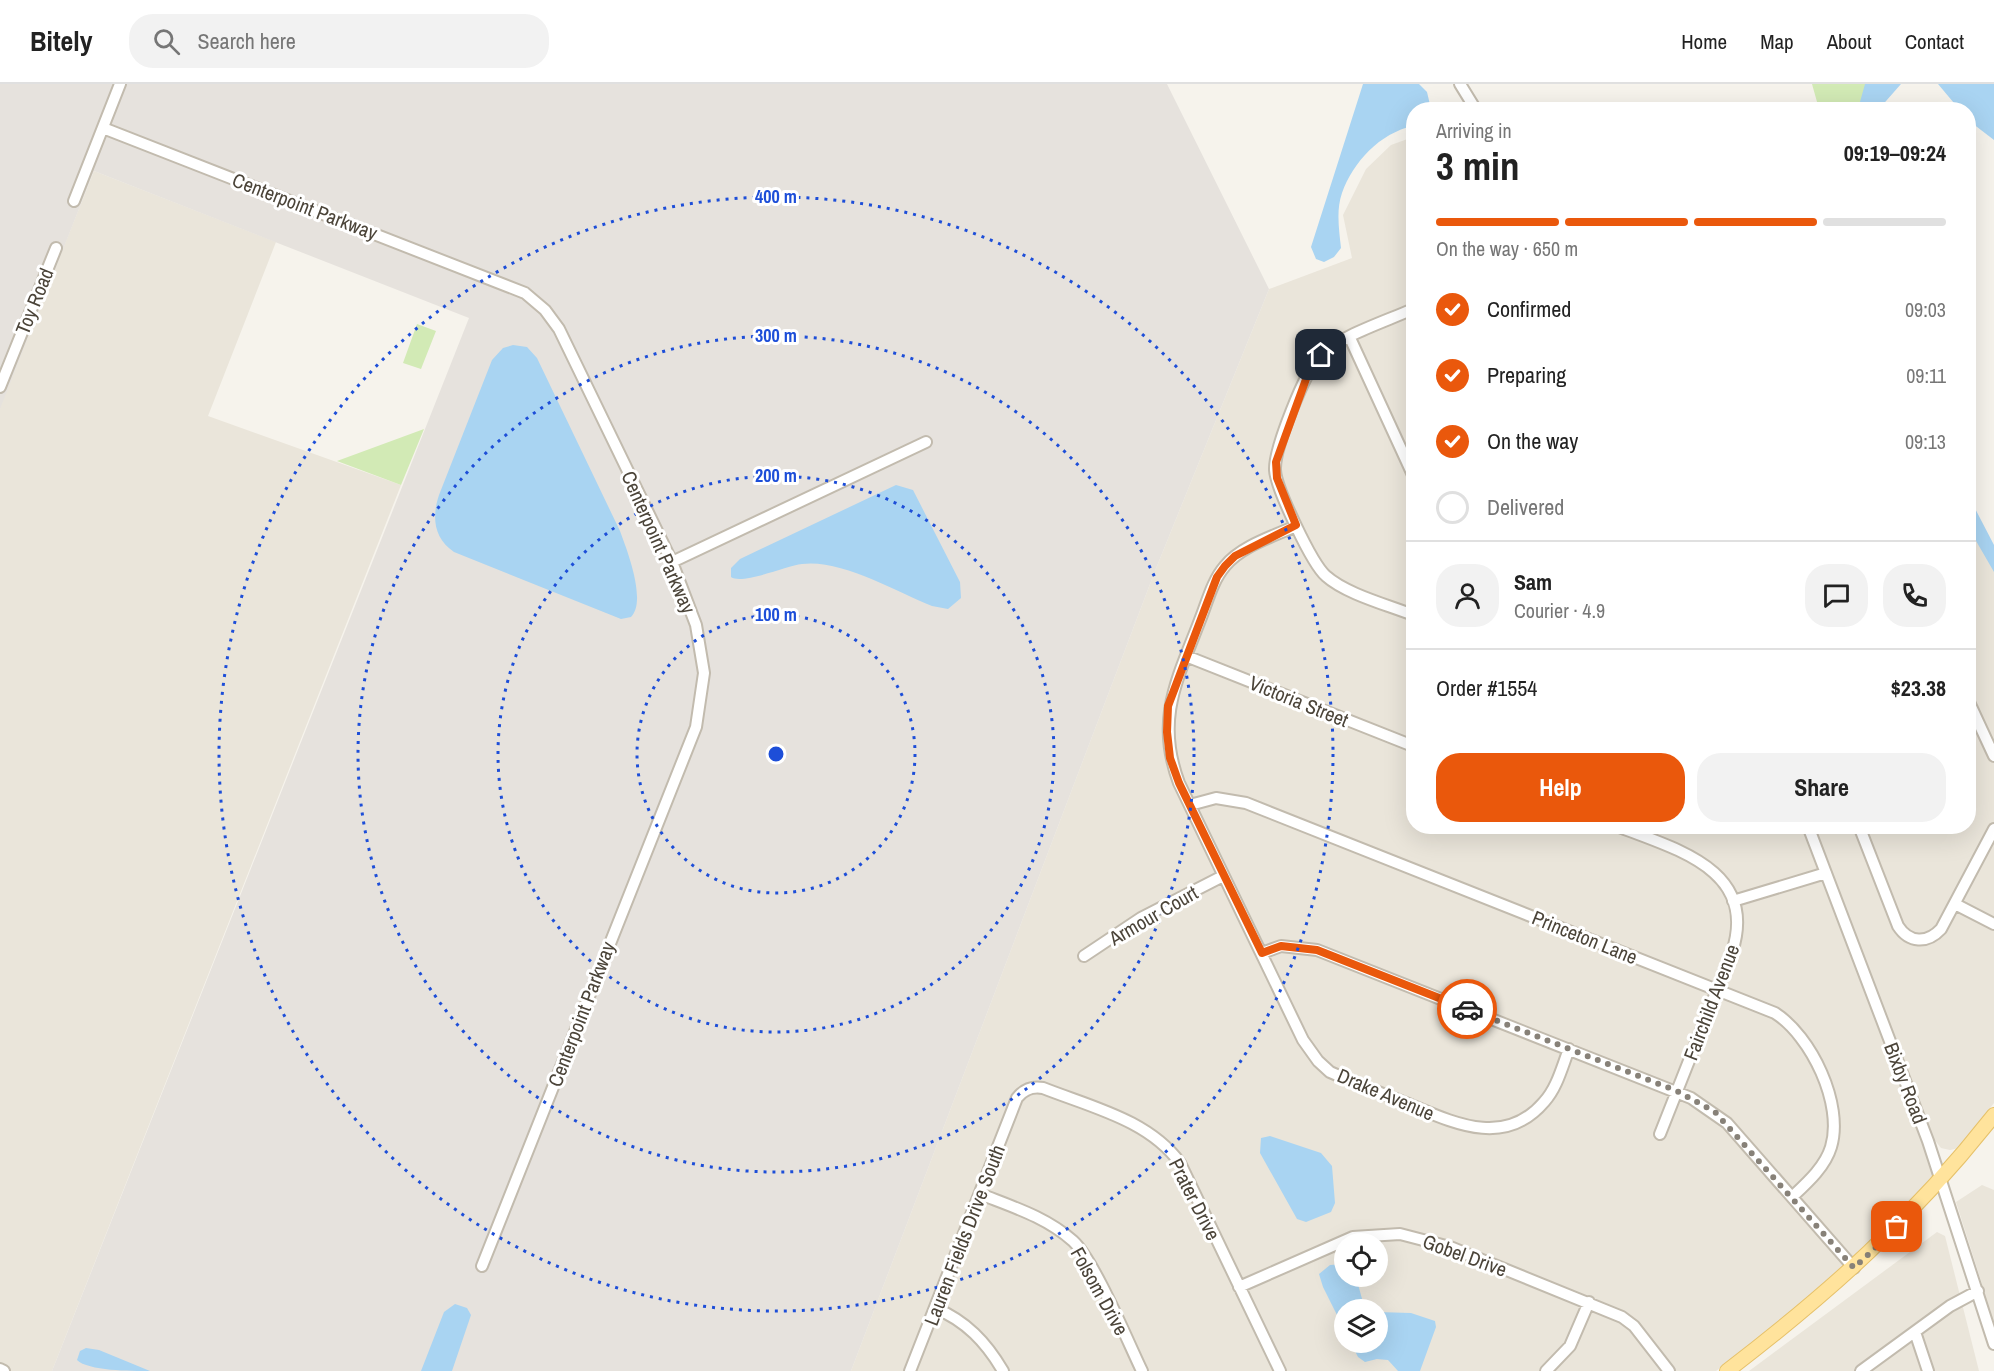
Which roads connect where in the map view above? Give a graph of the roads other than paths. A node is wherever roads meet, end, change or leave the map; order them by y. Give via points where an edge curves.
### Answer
1 (120, 84) edge
2 (1460, 84) edge
3 (1471, 102) edge
4 (103, 128) junction
5 (74, 201) dead end
6 (56, 248) dead end
7 (1406, 312) edge
8 (1350, 338) junction
9 (0, 387) edge
10 (926, 442) dead end
11 (1406, 460) edge
12 (1296, 525) junction
13 (672, 562) junction
14 (1406, 612) edge
15 (1186, 656) junction
16 (1976, 717) edge
17 (1406, 743) edge
18 (1994, 756) edge
19 (1190, 805) junction
20 (1994, 829) edge
21 (1636, 834) edge
22 (1811, 834) edge
23 (1862, 834) edge
24 (1826, 873) junction
25 (1223, 876) junction
26 (1733, 901) junction
27 (1955, 903) junction
28 (1994, 924) edge
29 (1262, 953) junction
30 (1084, 957) dead end
31 (1717, 989) junction
32 (1569, 1049) junction
33 (1677, 1091) junction
34 (1017, 1098) joint
35 (1994, 1115) edge
36 (1660, 1134) dead end
37 (1941, 1180) junction
38 (980, 1194) junction
39 (1792, 1197) junction
40 (482, 1266) dead end
41 (1854, 1268) junction
42 (1239, 1287) junction
43 (1978, 1291) junction
44 (1589, 1302) junction
45 (935, 1308) junction
46 (1915, 1332) junction
47 (1994, 1344) edge
48 (910, 1371) edge
49 (1004, 1371) edge
50 (1142, 1371) edge
51 (1280, 1371) edge
52 (1545, 1371) edge
53 (1669, 1371) edge
54 (1727, 1371) edge
55 (1861, 1371) edge
56 (1928, 1371) edge

1 - 4 street
2 - 3 street
4 - 5 street
4 - 13 street, Centerpoint Parkway via 525,293 559,329
6 - 9 street, Toy Road
7 - 8 street
8 - 11 street
8 - 12 street via 1321,355 1309,371 1277,454 1277,478
10 - 13 street
12 - 14 street via 1317,564 1331,580
12 - 15 street, Drake Avenue via 1235,556 1225,566
13 - 40 street, Centerpoint Parkway via 696,625 703,661 704,685 696,727
15 - 17 street, Victoria Street
15 - 19 street, Drake Avenue via 1168,706 1167,732 1170,758
16 - 18 street
19 - 25 street, Drake Avenue
19 - 31 street, Princeton Lane via 1216,798 1246,803
20 - 27 street
21 - 26 street via 1697,859 1723,881
22 - 24 street, Bixby Road
23 - 27 street via 1898,926 1906,936 1918,940 1931,938 1941,929
24 - 26 street
24 - 37 street, Bixby Road
25 - 29 street, Drake Avenue
25 - 30 street, Armour Court via 1141,918
26 - 31 street, Fairchild Avenue via 1736,935
27 - 28 street
29 - 32 street via 1281,946 1317,950
29 - 32 street, Drake Avenue via 1303,1040 1318,1062 1341,1077 1456,1124 1490,1129 1526,1118 1552,1091
31 - 33 street, Fairchild Avenue
31 - 39 street, Princeton Lane via 1785,1019 1811,1050 1826,1087 1834,1127 1831,1147 1808,1182
32 - 33 street
33 - 36 street, Fairchild Avenue
33 - 39 street via 1727,1123
34 - 38 street, Lauren Fields Drive South
34 - 42 street, Prater Drive via 1028,1088 1043,1088 1149,1131 1167,1146 1180,1163
35 - 37 main road
37 - 41 main road
37 - 43 street, Bixby Road
38 - 45 street, Lauren Fields Drive South
38 - 50 street, Folsom Drive via 1036,1216 1076,1243
39 - 41 street
41 - 54 main road via 1796,1319
42 - 44 street, Gobel Drive via 1353,1237 1382,1233 1435,1241
42 - 51 street, Prater Drive
43 - 46 street
43 - 47 street, Bixby Road
44 - 52 street via 1570,1346
44 - 53 street, Gobel Drive via 1634,1326
45 - 48 street, Lauren Fields Drive South
45 - 49 street via 979,1335
46 - 55 street
46 - 56 street

